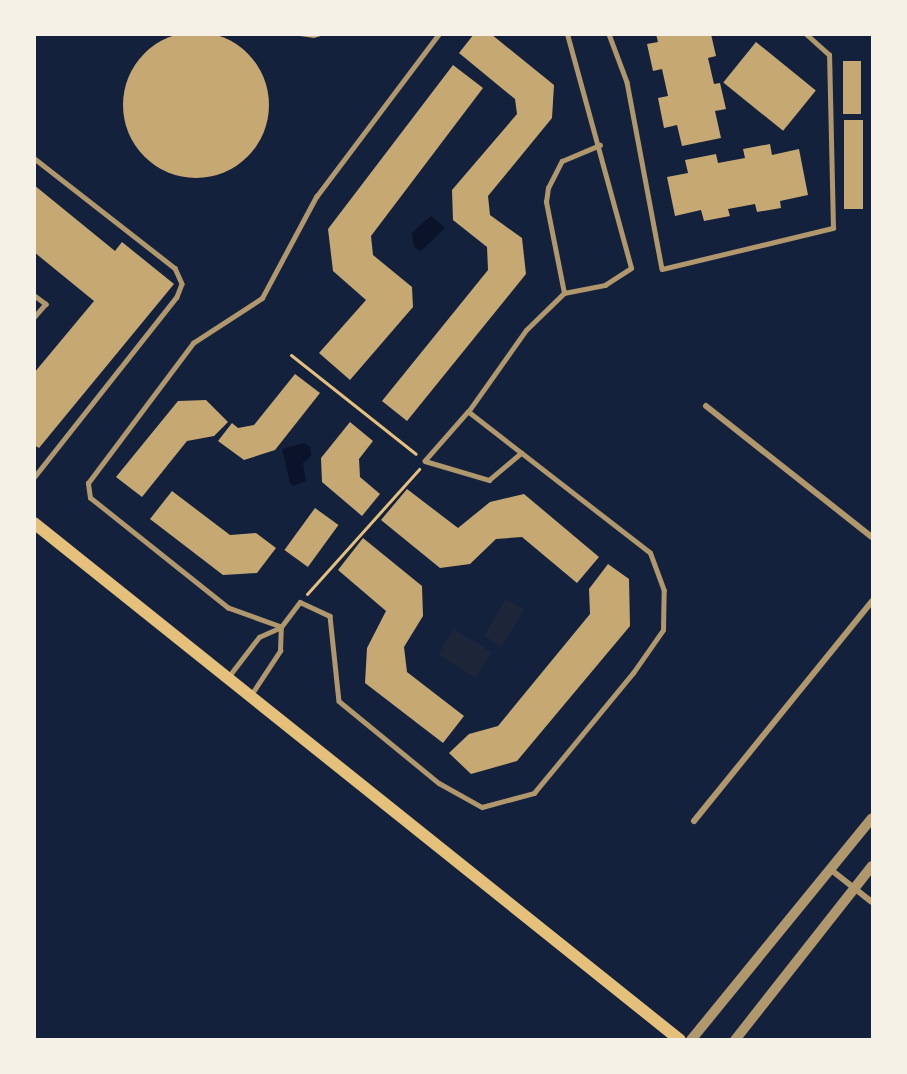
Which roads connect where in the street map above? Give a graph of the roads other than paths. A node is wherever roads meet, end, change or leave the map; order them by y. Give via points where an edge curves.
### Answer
1 (439, 34) edge
2 (567, 34) edge
3 (609, 34) edge
4 (806, 34) edge
5 (600, 145) junction
6 (34, 158) edge
7 (564, 293) junction
8 (34, 295) edge
9 (34, 318) edge
10 (706, 405) dead end
11 (468, 412) junction
12 (520, 453) junction
13 (34, 478) edge
14 (34, 523) edge
15 (873, 537) edge
16 (873, 601) edge
17 (281, 627) junction
18 (228, 677) junction
19 (251, 695) junction
20 (873, 818) edge
21 (694, 821) dead end
22 (873, 866) edge
23 (830, 869) junction
24 (854, 887) junction
25 (873, 902) edge
26 (680, 1040) edge
27 (691, 1040) edge
28 (735, 1040) edge

1 - 17 lane via 316,197 262,298 193,344 88,483 90,498 228,608
2 - 5 lane
3 - 4 lane via 627,82 662,269 833,228 829,55
5 - 7 lane via 562,161 548,188 546,202
5 - 7 lane via 631,268 605,285
6 - 13 lane via 175,268 182,284 177,297
7 - 11 lane via 526,330
8 - 9 lane via 46,304
10 - 15 street
11 - 12 lane
11 - 12 lane via 425,461 489,480
12 - 17 lane via 650,553 664,591 663,630 633,673 534,793 482,807 439,783 339,701 330,616 300,602
14 - 18 main road
16 - 21 street
17 - 18 lane via 259,637
17 - 19 lane via 280,651
18 - 19 main road
19 - 26 main road
20 - 23 street
22 - 24 street
23 - 24 street
23 - 27 street
24 - 25 street
24 - 28 street

